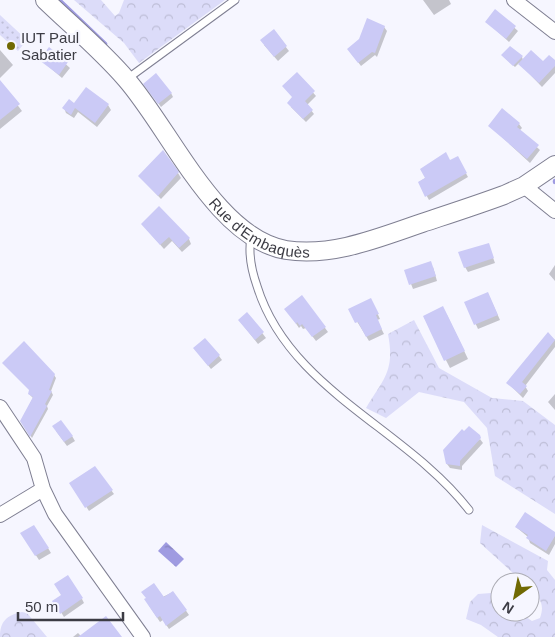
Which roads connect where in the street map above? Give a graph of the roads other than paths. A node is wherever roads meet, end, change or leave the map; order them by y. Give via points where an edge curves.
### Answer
1 (45, 0) edge
2 (235, 0) edge
3 (514, 0) edge
4 (555, 32) edge
5 (127, 79) junction
6 (555, 165) edge
7 (524, 186) junction
8 (555, 211) edge
9 (251, 237) junction
10 (0, 406) edge
11 (42, 489) junction
12 (469, 510) dead end
13 (0, 515) edge
14 (143, 637) edge

1 - 5 street, Rue d'Embaquès
2 - 5 lane
3 - 4 street
5 - 9 street, Rue d'Embaquès via 212,199
6 - 7 street, Rue d'Embaquès
7 - 8 street
7 - 9 street, Rue d'Embaquès via 350,247 298,251 274,247
9 - 12 lane via 251,268 261,301 278,333 314,375 411,452 453,489
10 - 11 street via 34,458
11 - 13 street
11 - 14 street via 76,546

